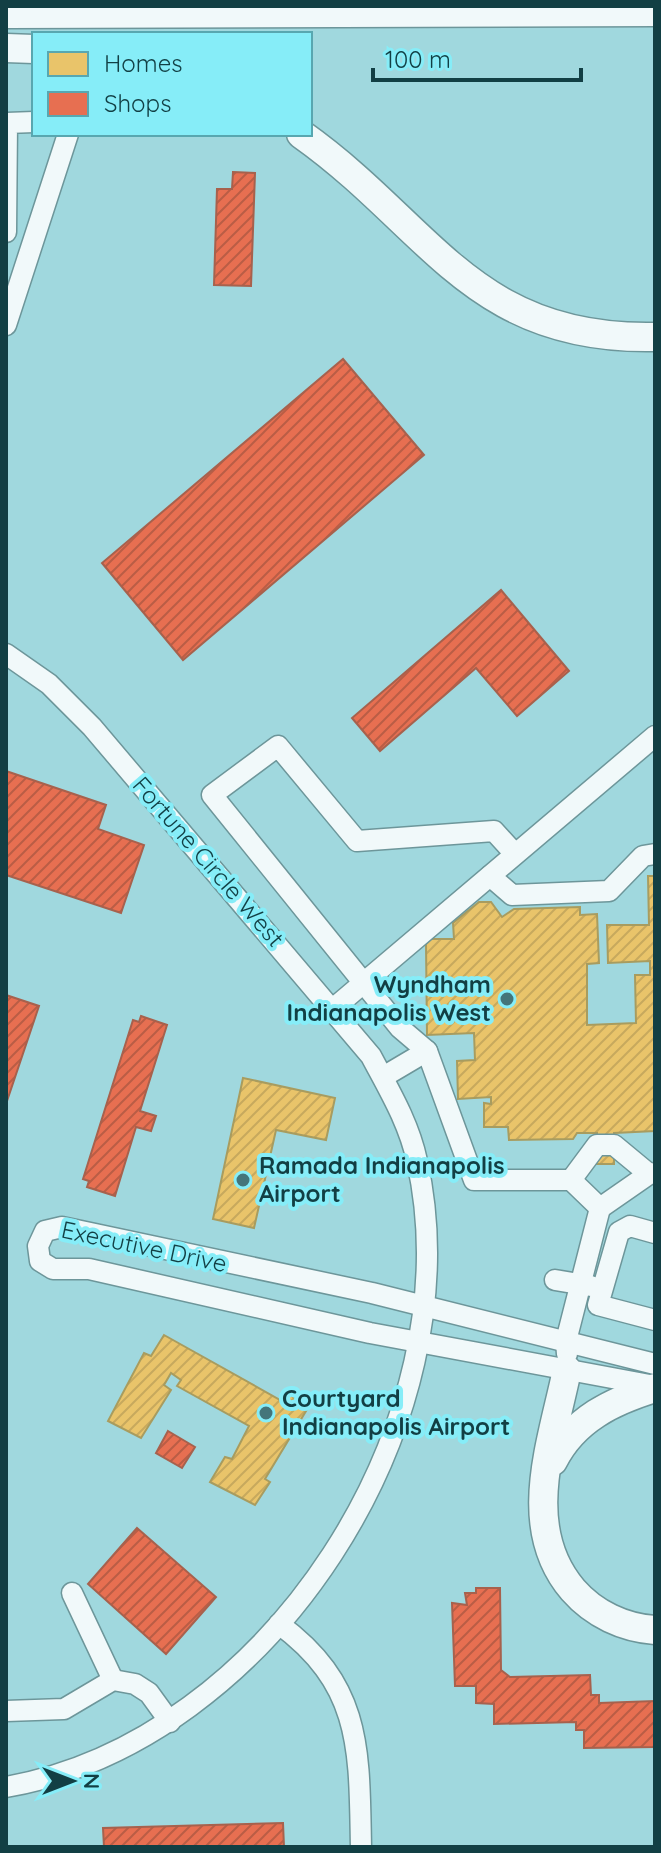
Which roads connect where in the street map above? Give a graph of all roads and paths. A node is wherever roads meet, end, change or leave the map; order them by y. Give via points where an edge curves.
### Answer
1 (655, 12) edge
2 (6, 14) edge
3 (6, 48) edge
4 (32, 49) edge
5 (32, 122) edge
6 (67, 136) edge
7 (304, 136) edge
8 (6, 232) edge
9 (10, 296) edge
10 (6, 325) edge
11 (652, 338) edge
12 (6, 654) edge
13 (655, 736) edge
14 (515, 854) junction
15 (655, 854) edge
16 (490, 876) junction
17 (365, 982) junction
18 (334, 1008) junction
19 (427, 1051) junction
20 (383, 1077) junction
21 (652, 1174) edge
22 (571, 1180) junction
23 (600, 1208) junction
24 (655, 1233) edge
25 (555, 1280) dead end
26 (581, 1284) junction
27 (603, 1288) junction
28 (655, 1320) edge
29 (423, 1324) junction
30 (566, 1341) junction
31 (655, 1364) edge
32 (567, 1370) junction
33 (655, 1387) edge
34 (544, 1480) junction
35 (72, 1593) dead end
36 (279, 1624) junction
37 (655, 1630) edge
38 (113, 1680) junction
39 (6, 1711) edge
40 (170, 1722) junction
41 (6, 1787) edge
42 (361, 1847) edge

1 - 2 highway
3 - 4 highway
5 - 8 street via 7,123
6 - 9 street
7 - 11 highway via 484,294 528,317 563,327
9 - 10 street
12 - 18 street, Fortune Circle West via 76,710
13 - 14 street
14 - 16 street
14 - 17 street via 494,831 357,841 278,746 212,795
15 - 16 street via 643,856 609,891 512,895
16 - 17 street
17 - 18 street
17 - 19 street via 400,1028
18 - 20 street, Fortune Circle West
19 - 20 street
19 - 22 street via 474,1180
20 - 29 street, Fortune Circle West via 418,1164 426,1222
21 - 22 street via 614,1145 597,1145
21 - 23 street
22 - 23 street
23 - 26 street
24 - 27 street via 630,1226 619,1232
25 - 26 street
26 - 27 street
26 - 30 street
27 - 28 street via 598,1305
29 - 29 street, Executive Drive via 57,1226 43,1233 38,1246 40,1261 53,1269 89,1269
29 - 30 street, Executive Drive
29 - 32 street, Executive Drive
29 - 36 street, Fortune Circle West via 401,1415 371,1489 332,1554
30 - 31 street, Executive Drive
30 - 32 street
32 - 33 street, Executive Drive
32 - 34 highway
33 - 34 highway via 619,1399 587,1420 561,1447
34 - 37 highway via 544,1532 566,1582 604,1615
35 - 38 street
36 - 40 street, Fortune Circle West
36 - 42 street via 321,1661 347,1706 358,1750
38 - 39 street via 64,1709
38 - 40 street via 149,1693
40 - 41 street, Fortune Circle West via 99,1761

